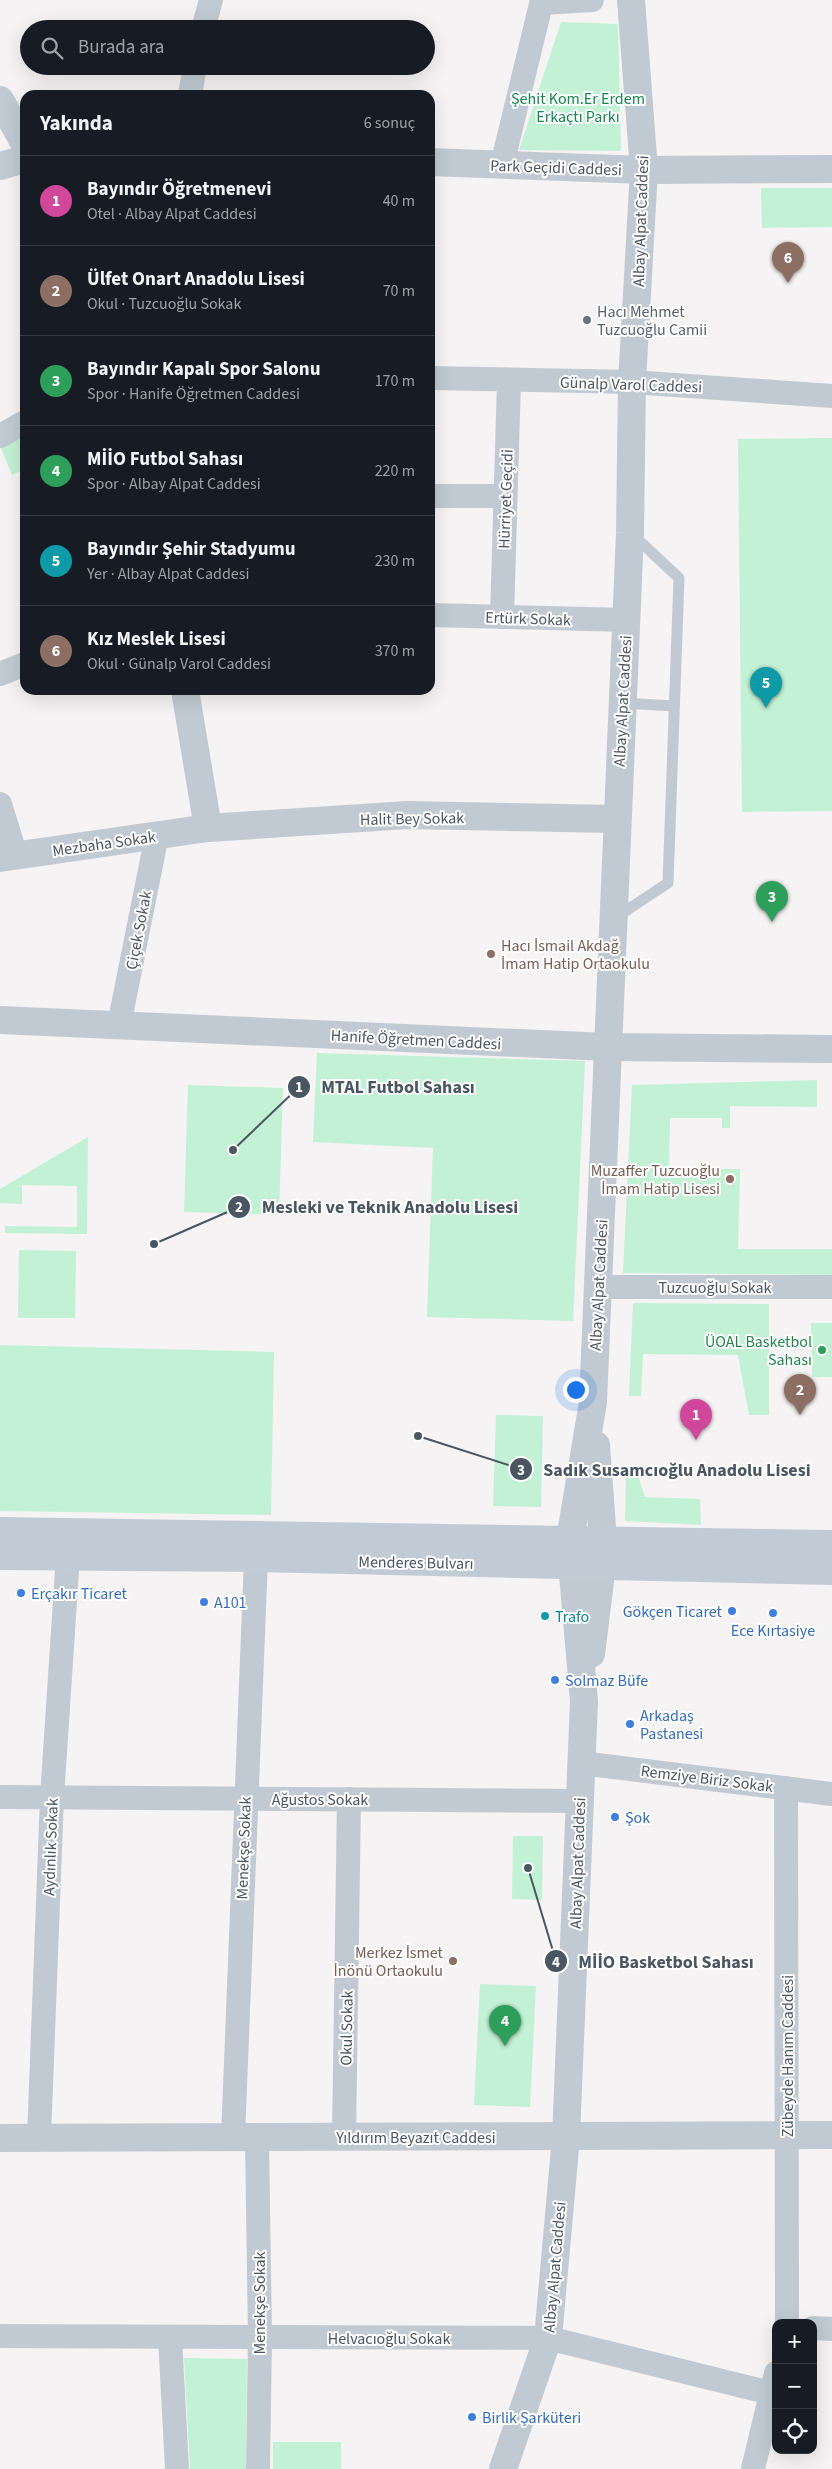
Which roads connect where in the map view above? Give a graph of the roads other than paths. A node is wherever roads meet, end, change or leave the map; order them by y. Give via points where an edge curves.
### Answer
1 (592, 0) edge
2 (631, 0) edge
3 (542, 1) edge
4 (194, 75) edge
5 (191, 90) edge
6 (0, 100) edge
7 (20, 135) edge
8 (20, 160) edge
9 (435, 162) edge
10 (502, 165) junction
11 (0, 166) edge
12 (832, 169) edge
13 (644, 170) junction
14 (435, 378) edge
15 (508, 381) junction
16 (632, 382) junction
17 (832, 396) edge
18 (20, 425) edge
19 (0, 436) edge
20 (435, 496) edge
21 (506, 496) junction
22 (630, 532) junction
23 (435, 615) edge
24 (502, 617) junction
25 (626, 620) junction
26 (20, 666) edge
27 (0, 674) edge
28 (186, 695) edge
29 (622, 703) junction
30 (674, 706) junction
31 (0, 804) edge
32 (616, 819) junction
33 (208, 828) junction
34 (157, 835) junction
35 (8, 857) edge
36 (612, 921) junction
37 (0, 1020) edge
38 (119, 1025) junction
39 (608, 1047) junction
40 (832, 1049) edge
41 (598, 1287) junction
42 (832, 1288) edge
43 (592, 1402) junction
44 (0, 1531) edge
45 (832, 1544) edge
46 (570, 1552) junction
47 (603, 1553) junction
48 (0, 1556) edge
49 (68, 1556) junction
50 (256, 1558) junction
51 (832, 1571) edge
52 (584, 1701) junction
53 (581, 1763) junction
54 (786, 1788) junction
55 (832, 1794) edge
56 (0, 1797) edge
57 (52, 1797) junction
58 (245, 1799) junction
59 (349, 1799) junction
60 (579, 1801) junction
61 (788, 2135) junction
62 (832, 2135) edge
63 (344, 2137) junction
64 (566, 2137) junction
65 (0, 2138) edge
66 (39, 2138) junction
67 (245, 2138) junction
68 (787, 2319) edge
69 (817, 2328) edge
70 (832, 2329) edge
71 (0, 2336) edge
72 (170, 2337) junction
73 (260, 2338) junction
74 (548, 2338) junction
75 (772, 2383) edge
76 (772, 2387) edge
77 (177, 2469) edge
78 (258, 2469) edge
79 (503, 2469) edge
80 (753, 2469) edge

1 - 3 street
2 - 13 street, Albay Alpat Caddesi
3 - 10 street
4 - 5 street
6 - 7 street
8 - 11 street
9 - 10 street, Park Geçidi Caddesi
10 - 13 street, Park Geçidi Caddesi
12 - 13 street, Park Geçidi Caddesi
13 - 16 street, Albay Alpat Caddesi
14 - 15 street, Günalp Varol Caddesi
15 - 16 street, Günalp Varol Caddesi
15 - 21 street, Hürriyet Geçidi
16 - 17 street, Günalp Varol Caddesi
16 - 22 street, Albay Alpat Caddesi
18 - 19 street
20 - 21 street
21 - 24 street, Hürriyet Geçidi
22 - 25 street, Albay Alpat Caddesi
22 - 30 lane via 679,578
23 - 24 street, Ertürk Sokak
24 - 25 street, Ertürk Sokak
25 - 29 street, Albay Alpat Caddesi
26 - 27 street
28 - 33 street
29 - 30 lane
29 - 32 street, Albay Alpat Caddesi
30 - 36 lane via 668,883
31 - 35 street
32 - 33 street, Halit Bey Sokak via 407,815
32 - 36 street, Albay Alpat Caddesi
33 - 34 street, Mezbaha Sokak
34 - 35 street, Mezbaha Sokak
34 - 38 street, Çiçek Sokak
36 - 39 street, Albay Alpat Caddesi
37 - 38 street, Hanife Öğretmen Caddesi
38 - 39 street, Hanife Öğretmen Caddesi
39 - 40 street, Hanife Öğretmen Caddesi
39 - 41 street, Albay Alpat Caddesi
41 - 42 street, Tuzcuoğlu Sokak
41 - 43 street, Albay Alpat Caddesi
43 - 46 street, Albay Alpat Caddesi
43 - 47 street, Albay Alpat Caddesi
44 - 46 main road, Menderes Bulvarı
45 - 47 main road, Menderes Bulvarı
46 - 47 main road, Menderes Bulvarı
46 - 50 main road, Menderes Bulvarı
46 - 52 street, Albay Alpat Caddesi
47 - 51 main road, Menderes Bulvarı
47 - 52 street, Albay Alpat Caddesi
48 - 49 main road, Menderes Bulvarı
49 - 50 main road, Menderes Bulvarı
49 - 57 street, Aydınlık Sokak
50 - 58 street, Menekşe Sokak
52 - 53 street, Albay Alpat Caddesi
53 - 54 street, Remziye Biriz Sokak
53 - 60 street, Albay Alpat Caddesi
54 - 55 street, Remziye Biriz Sokak
54 - 61 street, Zübeyde Hanım Caddesi
56 - 57 street, Ağustos Sokak
57 - 58 street, Ağustos Sokak
57 - 66 street, Aydınlık Sokak
58 - 59 street, Ağustos Sokak
58 - 67 street, Menekşe Sokak
59 - 60 street, Ağustos Sokak
59 - 63 street, Okul Sokak
60 - 64 street, Albay Alpat Caddesi
61 - 62 street, Yıldırım Beyazıt Caddesi
61 - 64 street, Yıldırım Beyazıt Caddesi
61 - 68 street, Zübeyde Hanım Caddesi
63 - 64 street, Yıldırım Beyazıt Caddesi
63 - 67 street, Yıldırım Beyazıt Caddesi
64 - 74 street, Albay Alpat Caddesi
65 - 66 street, Yıldırım Beyazıt Caddesi
66 - 67 street, Yıldırım Beyazıt Caddesi
67 - 73 street, Menekşe Sokak
69 - 70 street
71 - 72 street, Helvacıoğlu Sokak
72 - 73 street, Helvacıoğlu Sokak
72 - 77 street
73 - 74 street, Helvacıoğlu Sokak
73 - 78 street, Menekşe Sokak
74 - 75 street, Helvacıoğlu Sokak
74 - 79 street, Albay Alpat Caddesi
76 - 80 street

